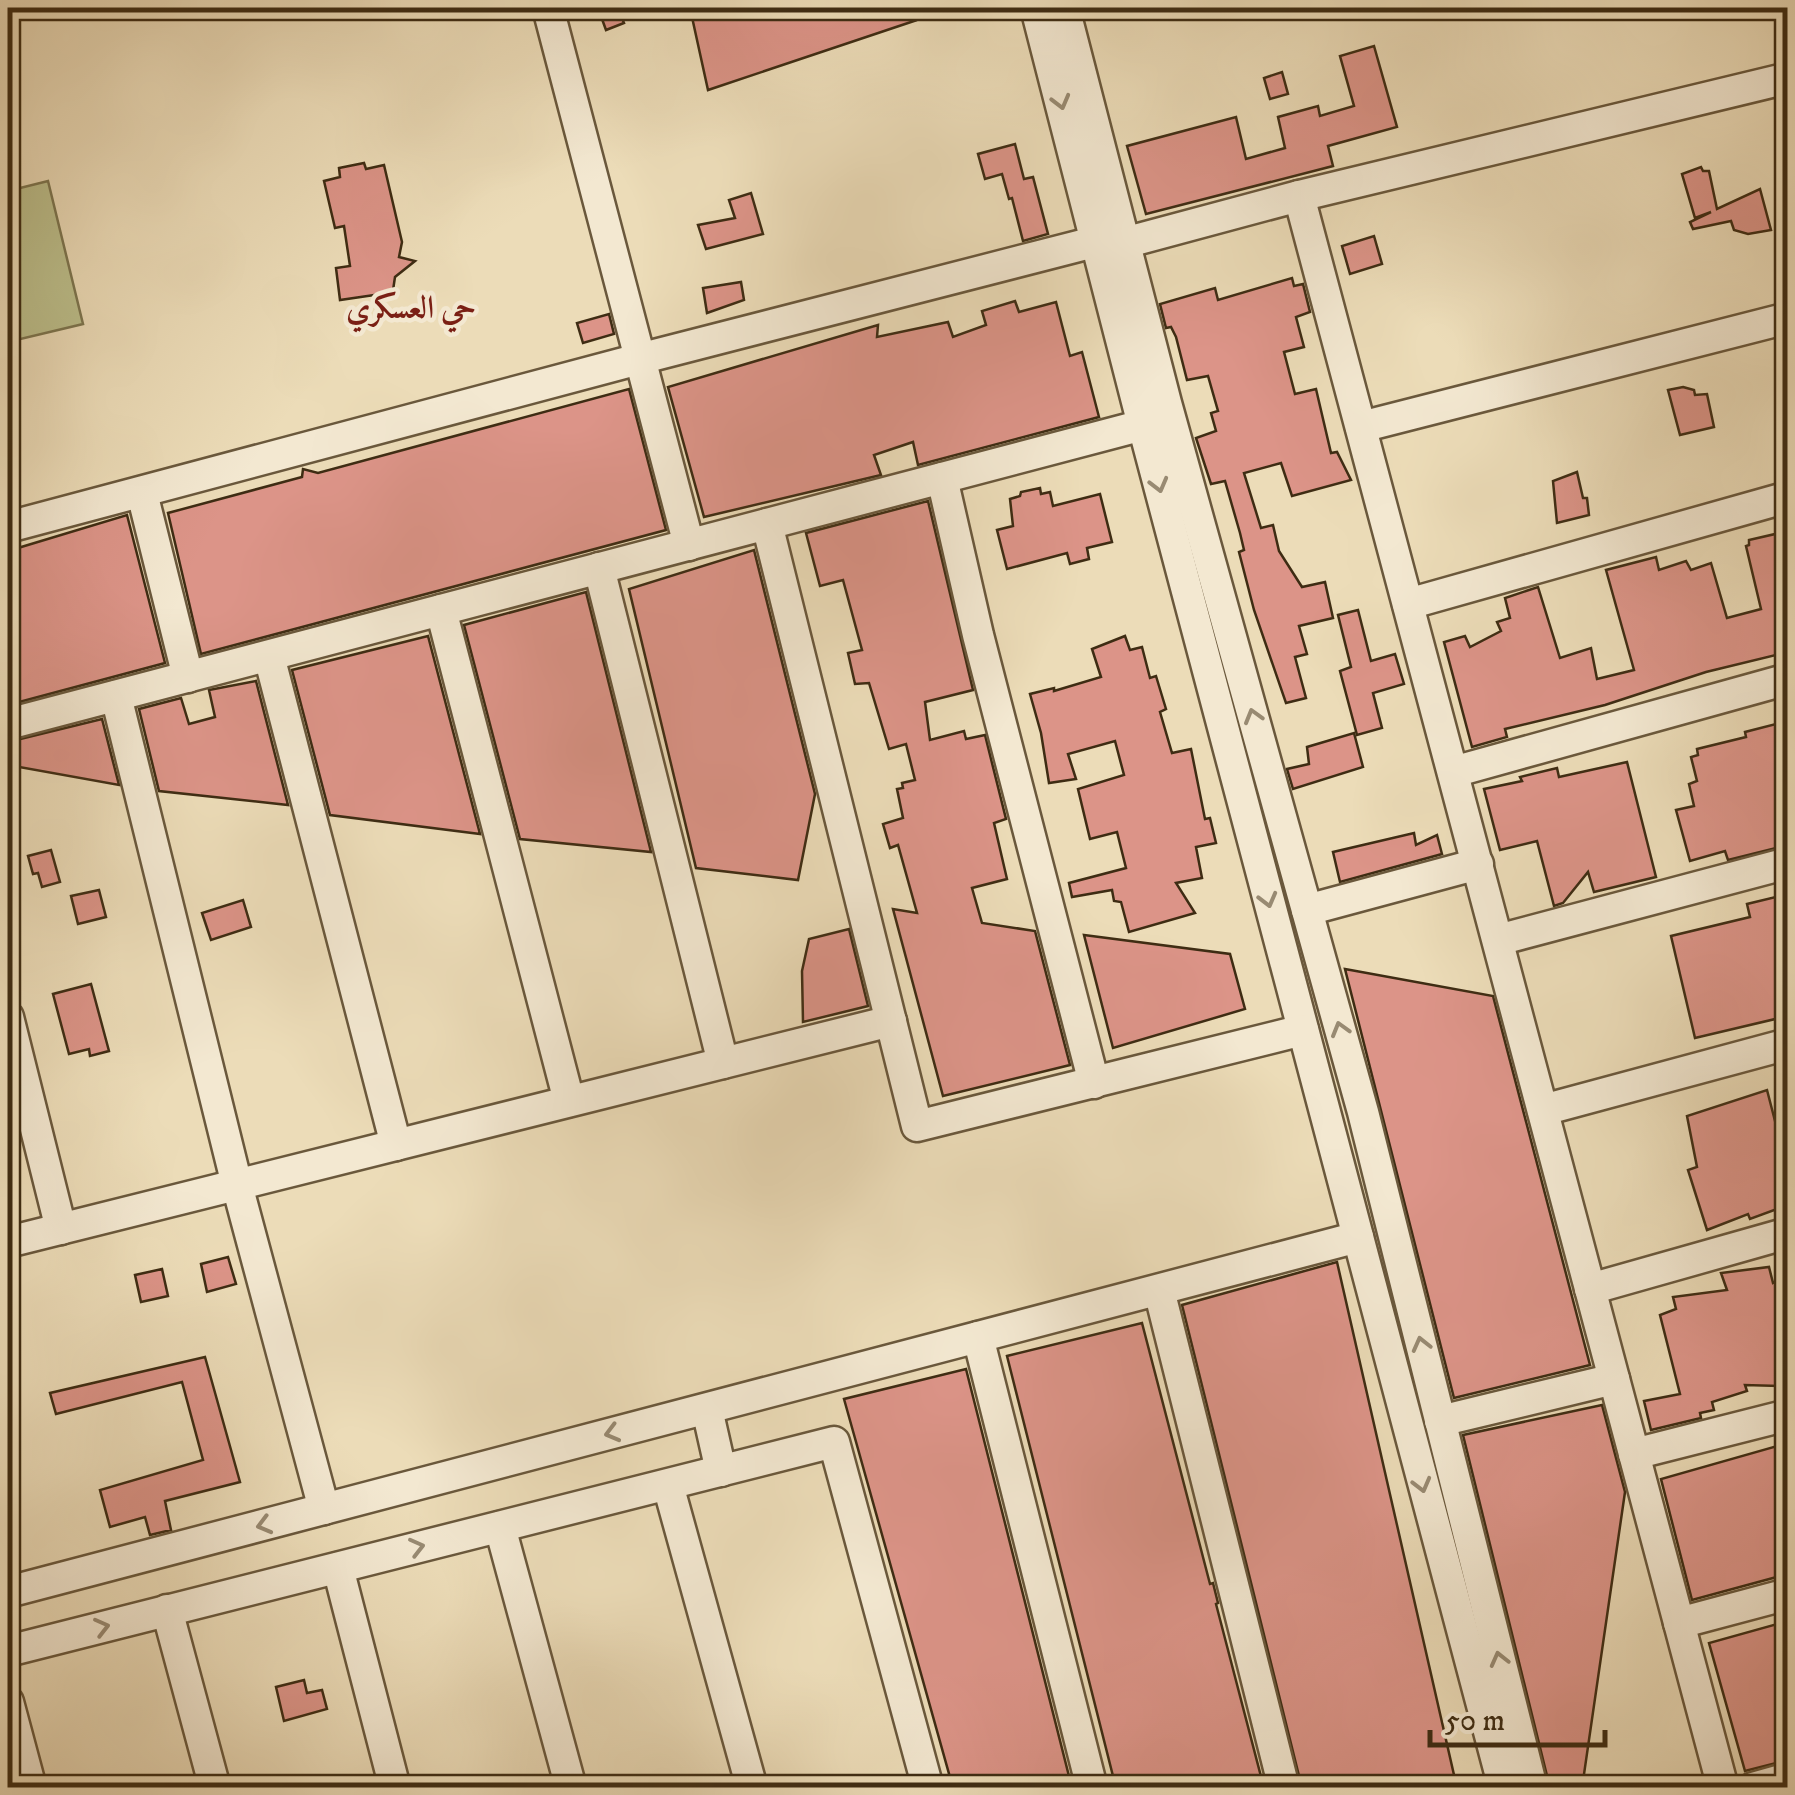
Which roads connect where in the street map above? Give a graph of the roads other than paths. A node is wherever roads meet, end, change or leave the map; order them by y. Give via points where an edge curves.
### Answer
1 (548, 8) edge
2 (1036, 8) edge
3 (1064, 8) edge
4 (1788, 78) edge
5 (1298, 196) junction
6 (1111, 242) junction
7 (1788, 318) edge
8 (639, 358) junction
9 (1143, 425) junction
10 (1362, 427) junction
11 (942, 478) junction
12 (142, 493) junction
13 (1788, 497) edge
14 (767, 524) junction
15 (8, 527) edge
16 (689, 544) junction
17 (600, 568) junction
18 (1408, 604) junction
19 (441, 610) junction
20 (269, 656) junction
21 (188, 677) junction
22 (1788, 679) edge
23 (116, 696) junction
24 (8, 724) edge
25 (1454, 772) junction
26 (1270, 779) junction
27 (1238, 788) junction
28 (1286, 837) junction
29 (1253, 844) junction
30 (1788, 863) edge
31 (1478, 864) junction
32 (1307, 910) junction
33 (1498, 940) junction
34 (8, 1017) edge
35 (891, 1021) junction
36 (1303, 1030) junction
37 (1788, 1044) edge
38 (723, 1062) junction
39 (1094, 1084) junction
40 (570, 1101) junction
41 (1543, 1110) junction
42 (396, 1145) junction
43 (237, 1185) junction
44 (61, 1229) junction
45 (1788, 1234) edge
46 (1358, 1237) junction
47 (8, 1242) edge
48 (1590, 1288) junction
49 (1159, 1290) junction
50 (978, 1337) junction
51 (1614, 1379) junction
52 (707, 1408) junction
53 (1788, 1415) edge
54 (1440, 1421) junction
55 (1634, 1454) junction
56 (721, 1471) junction
57 (668, 1484) junction
58 (324, 1509) junction
59 (500, 1527) junction
60 (338, 1568) junction
61 (8, 1592) edge
62 (1788, 1594) edge
63 (168, 1610) junction
64 (1679, 1623) junction
65 (8, 1651) edge
66 (8, 1702) edge
67 (1788, 1778) edge
68 (30, 1788) edge
69 (215, 1788) edge
70 (395, 1788) edge
71 (571, 1788) edge
72 (752, 1788) edge
73 (928, 1788) edge
74 (1092, 1788) edge
75 (1284, 1788) edge
76 (1504, 1788) edge
77 (1532, 1788) edge
78 (1723, 1788) edge
79 (1753, 1788) edge

1 - 8 street
2 -> 6 street
3 - 6 street
4 - 5 street
5 - 6 street
5 - 10 street
6 - 8 street
6 - 9 street
26 -> 6 street
7 - 10 street
8 - 12 street
8 - 16 street
9 - 11 street
9 -> 27 street
10 - 18 street
11 - 14 street
11 - 39 street
12 - 15 street
12 - 21 street
13 - 18 street
14 - 16 street
14 - 35 street
16 - 17 street
17 - 19 street
17 - 38 street
18 - 25 street
19 - 20 street
19 - 40 street
20 - 21 street
20 - 42 street
21 - 23 street
22 - 25 street
23 - 24 street
23 - 43 street
25 - 31 street
26 - 27 street via 1253,794
26 - 28 street
27 - 29 street
28 - 29 street via 1272,830
28 - 32 street
29 -> 36 street
30 - 33 street
31 - 32 street
31 - 33 street
54 -> 32 street
33 - 41 street
34 - 44 street
35 - 38 street
35 - 39 street via 917,1126
36 - 39 street
36 - 46 street
37 - 41 street
38 - 40 street
40 - 42 street
41 - 48 street
42 - 43 street
43 - 44 street
43 - 58 street
44 - 47 street
45 - 48 street
46 - 49 street
46 -> 76 street
48 - 51 street
49 - 50 street
49 - 75 street
50 - 52 street
50 - 74 street
51 - 54 street
51 - 55 street
52 - 56 street
52 -> 58 street
53 - 55 street
77 -> 54 street
55 - 64 street
56 - 57 street
56 - 73 street via 834,1442
57 - 59 street
57 - 72 street
58 -> 61 street
60 -> 59 street
59 - 71 street
60 - 63 street
60 - 70 street
62 - 64 street
65 -> 63 street
63 - 69 street
64 - 78 street
66 - 68 street
67 - 79 street

